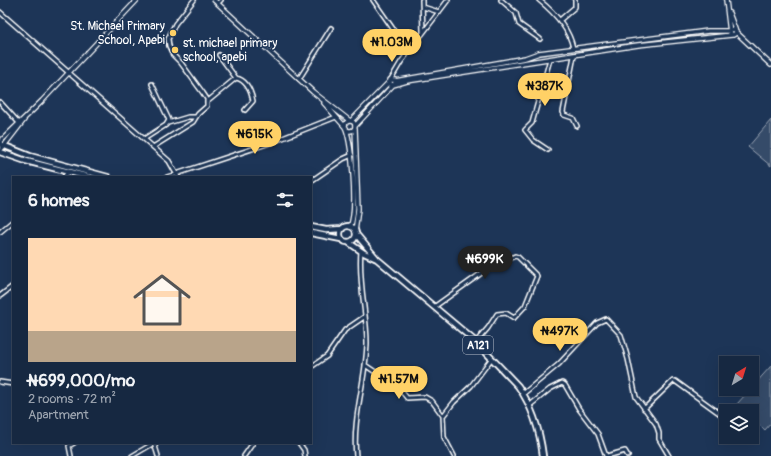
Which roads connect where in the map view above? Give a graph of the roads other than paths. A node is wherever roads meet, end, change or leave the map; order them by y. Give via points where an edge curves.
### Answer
1 (138, 0) edge
2 (194, 0) edge
3 (214, 0) edge
4 (373, 0) edge
5 (422, 0) edge
6 (448, 0) edge
7 (500, 0) edge
8 (539, 0) edge
9 (575, 0) edge
10 (726, 0) edge
11 (219, 2) edge
12 (423, 7) junction
13 (0, 12) edge
14 (439, 12) junction
15 (728, 12) junction
16 (560, 20) junction
17 (331, 28) dead end
18 (730, 31) junction
19 (735, 31) junction
20 (423, 33) junction
21 (732, 35) junction
22 (540, 39) dead end
23 (573, 48) junction
24 (409, 52) junction
25 (219, 56) dead end
26 (574, 56) junction
27 (550, 59) junction
28 (771, 65) edge
29 (68, 73) junction
30 (236, 78) junction
31 (300, 79) junction
32 (393, 82) junction
33 (152, 84) dead end
34 (313, 92) junction
35 (0, 102) edge
36 (207, 102) junction
37 (246, 110) dead end
38 (196, 117) junction
39 (336, 117) junction
40 (24, 120) junction
41 (351, 121) junction
42 (19, 123) junction
43 (168, 123) junction
44 (576, 126) dead end
45 (355, 127) junction
46 (346, 129) junction
47 (144, 139) junction
48 (2, 144) edge
49 (153, 147) junction
50 (548, 150) dead end
51 (0, 152) edge
52 (352, 155) junction
53 (68, 172) junction
54 (177, 173) junction
55 (65, 176) edge
56 (85, 176) edge
57 (104, 176) edge
58 (170, 176) edge
59 (178, 176) edge
60 (312, 180) edge
61 (12, 222) edge
62 (312, 227) edge
63 (350, 227) junction
64 (342, 229) junction
65 (0, 232) edge
66 (312, 232) edge
67 (356, 233) junction
68 (341, 239) junction
69 (348, 242) junction
70 (361, 251) junction
71 (377, 259) junction
72 (12, 287) edge
73 (0, 296) edge
74 (434, 307) junction
75 (364, 317) junction
76 (476, 342) junction
77 (492, 358) junction
78 (365, 365) junction
79 (312, 366) edge
80 (0, 382) edge
81 (12, 384) edge
82 (523, 394) junction
83 (529, 406) junction
84 (644, 409) junction
85 (719, 413) edge
86 (443, 416) junction
87 (72, 444) edge
88 (152, 444) edge
89 (154, 444) edge
90 (252, 444) edge
91 (300, 444) edge
92 (71, 456) edge
93 (132, 456) edge
94 (158, 456) edge
95 (244, 456) edge
96 (305, 456) edge
97 (356, 456) edge
98 (454, 456) edge
99 (543, 456) edge
100 (606, 456) edge
101 (628, 456) edge
102 (669, 456) edge

1 - 29 street
2 - 36 street via 175,24 168,40 173,55 203,93
3 - 11 street
4 - 24 street
5 - 12 street
6 - 14 street
7 - 22 street via 516,13 519,24
8 - 16 street
9 - 16 street via 575,7
10 - 15 street
11 - 31 street
12 - 14 street
12 - 20 street
13 - 29 street
14 - 20 street
15 - 18 street
15 - 19 street
16 - 23 street via 571,38
17 - 31 street
18 - 19 street
18 - 21 street
18 - 23 street via 708,31
19 - 21 street
19 - 28 street
20 - 24 street
21 - 26 street
23 - 32 street
24 - 32 street
25 - 30 street
26 - 27 street
26 - 44 street via 563,112 564,115 573,118
27 - 32 street
27 - 50 street via 532,124 525,130
29 - 40 street
29 - 47 street
30 - 36 street
30 - 37 street via 248,87 252,97 253,101
31 - 34 street
32 - 41 street
32 - 45 street
33 - 43 street via 168,117
34 - 39 street
34 - 41 street
35 - 42 street
36 - 38 street via 207,106
38 - 43 street
38 - 49 street via 193,122
39 - 46 street
39 - 54 street
40 - 42 street
40 - 48 street
41 - 45 street
41 - 46 street via 346,124
42 - 48 street
43 - 47 street
45 - 46 street via 352,131
45 - 67 street via 358,209
46 - 52 street
47 - 49 street
48 - 51 street
48 - 57 main road via 30,156
49 - 54 street via 172,164
51 - 53 main road
52 - 60 street
52 - 63 street via 354,214
53 - 55 street
53 - 56 main road
54 - 58 street
54 - 59 street
61 - 65 street
62 - 64 main road
63 - 64 main road
63 - 67 main road
64 - 68 main road
66 - 68 main road
67 - 69 main road via 353,241
67 - 71 main road, A121
68 - 69 main road
69 - 70 main road, A121
70 - 71 main road, A121
70 - 75 street
71 - 74 main road, A121
72 - 73 street
74 - 76 main road, A121
74 - 76 street via 490,267 518,257 537,276 525,306 514,318 506,312 497,314
75 - 78 street via 367,341
75 - 79 street via 345,330 327,356
76 - 77 main road, A121
77 - 82 main road, A121
77 - 86 street via 471,386
78 - 86 street via 399,388 407,398 428,398
78 - 97 street via 355,433
80 - 81 street
82 - 83 main road, A121
82 - 84 street via 559,364 597,323 606,319 620,335 636,397
83 - 99 main road, A121
83 - 100 street via 562,383 598,434
84 - 85 street via 676,380
84 - 102 street via 656,424 659,439
86 - 98 street via 444,437
87 - 92 street via 68,449
88 - 93 street
89 - 94 street
90 - 95 street
91 - 96 street
100 - 101 street via 625,451

